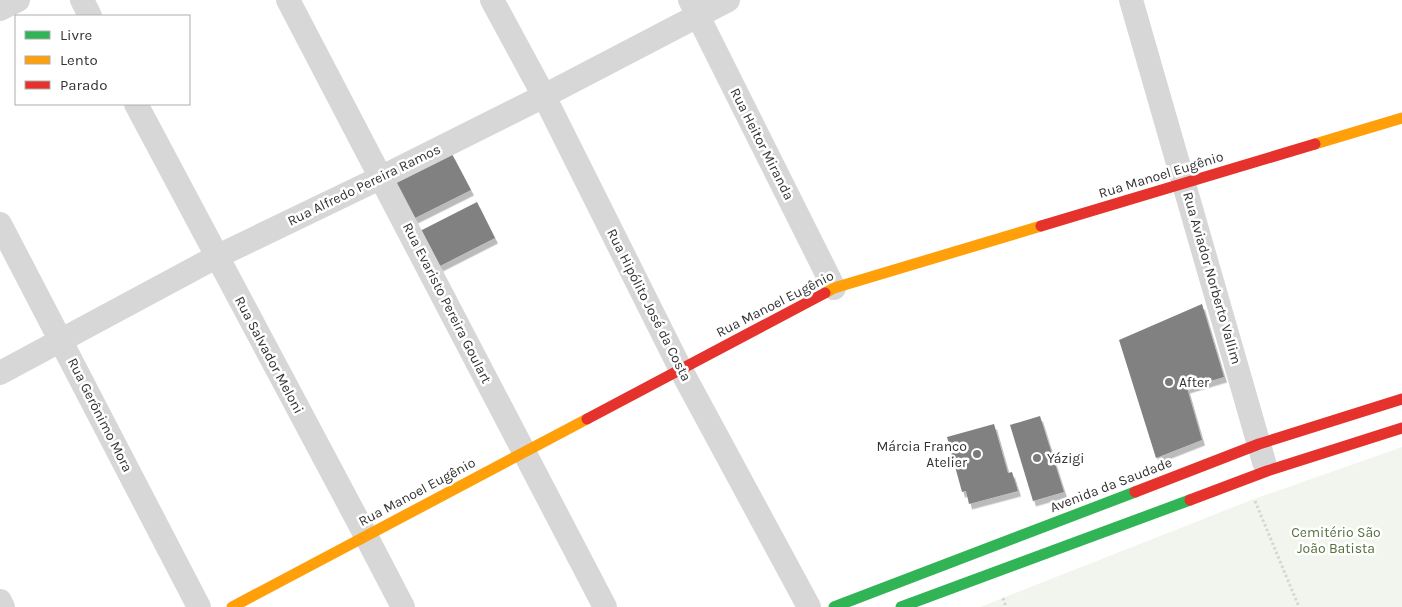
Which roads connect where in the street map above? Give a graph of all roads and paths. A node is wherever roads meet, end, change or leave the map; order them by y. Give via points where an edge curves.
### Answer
1 (18, 0) edge
2 (82, 0) edge
3 (288, 0) edge
4 (492, 0) edge
5 (728, 0) edge
6 (1131, 0) edge
7 (694, 8) edge
8 (0, 9) edge
9 (90, 15) edge
10 (544, 96) junction
11 (137, 105) edge
12 (1402, 118) edge
13 (382, 178) junction
14 (1184, 184) junction
15 (0, 224) edge
16 (216, 257) junction
17 (834, 288) junction
18 (61, 340) junction
19 (681, 370) junction
20 (0, 373) edge
21 (1402, 399) edge
22 (1402, 428) edge
23 (1260, 444) junction
24 (524, 452) junction
25 (1267, 471) junction
26 (1254, 499) dead end
27 (366, 536) junction
28 (1003, 598) dead end
29 (0, 601) edge
30 (3, 607) edge
31 (199, 607) edge
32 (232, 607) edge
33 (402, 607) edge
34 (605, 607) edge
35 (810, 607) edge
36 (834, 607) edge
37 (901, 607) edge
38 (1006, 607) edge
39 (1299, 607) edge

1 - 8 street
2 - 9 street
3 - 13 street, Rua Evaristo Pereira Goulart
4 - 10 street, Rua Hipólito José da Costa
5 - 7 street, Rua Alfredo Pereira Ramos
6 - 14 street, Rua Aviador Norberto Vallim
7 - 10 street, Rua Alfredo Pereira Ramos
7 - 17 street, Rua Heitor Miranda
10 - 13 street, Rua Alfredo Pereira Ramos
10 - 19 street, Rua Hipólito José da Costa
11 - 16 street, Rua Salvador Meloni
12 - 14 street, Rua Manoel Eugênio
13 - 16 street, Rua Alfredo Pereira Ramos
13 - 24 street, Rua Evaristo Pereira Goulart
14 - 17 street, Rua Manoel Eugênio
14 - 23 street, Rua Aviador Norberto Vallim
15 - 18 street, Rua Gerônimo Mora
16 - 18 street, Rua Alfredo Pereira Ramos
16 - 27 street, Rua Salvador Meloni
17 - 19 street, Rua Manoel Eugênio
18 - 20 street, Rua Alfredo Pereira Ramos
18 - 31 street, Rua Gerônimo Mora
19 - 24 street, Rua Manoel Eugênio
19 - 35 street, Rua Hipólito José da Costa
21 - 23 street, Avenida da Saudade
22 - 25 street
23 - 25 street, Rua Aviador Norberto Vallim
23 - 36 street, Avenida da Saudade
24 - 27 street, Rua Manoel Eugênio
24 - 34 street, Rua Evaristo Pereira Goulart
25 - 37 street
26 - 39 path
27 - 32 street, Rua Manoel Eugênio
27 - 33 street, Rua Salvador Meloni
28 - 38 path
29 - 30 street

